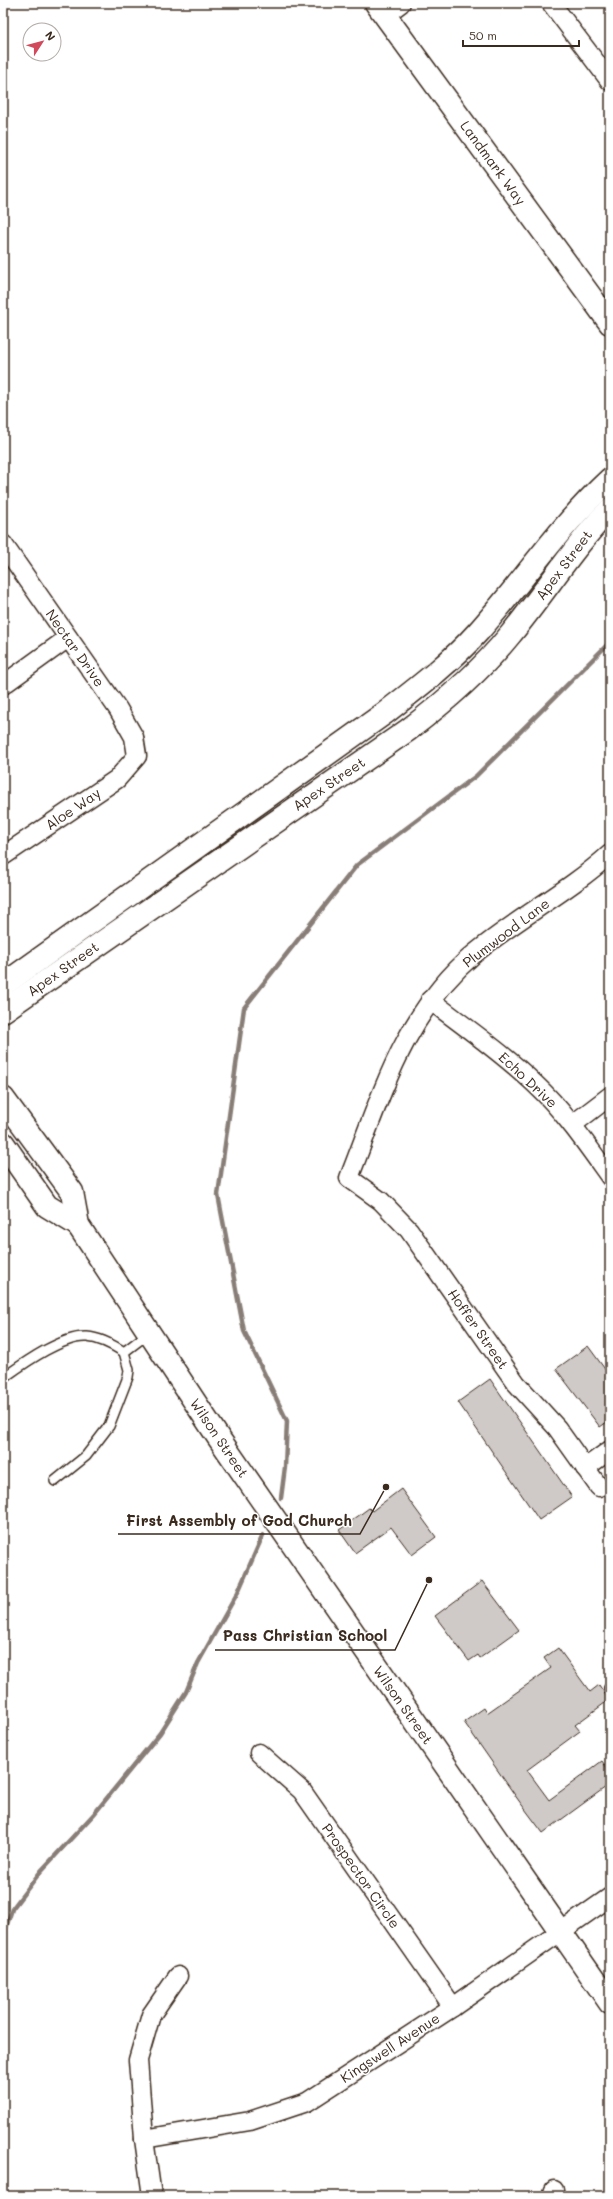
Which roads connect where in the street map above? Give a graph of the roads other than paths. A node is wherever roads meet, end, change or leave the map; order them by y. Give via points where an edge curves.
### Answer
1 (551, 3) edge
2 (387, 7) edge
3 (610, 80) edge
4 (610, 323) edge
5 (610, 479) edge
6 (610, 509) edge
7 (3, 544) edge
8 (68, 638) junction
9 (3, 685) edge
10 (137, 756) joint
11 (610, 854) edge
12 (3, 856) edge
13 (3, 985) edge
14 (430, 1000) junction
15 (3, 1011) edge
16 (610, 1096) edge
17 (3, 1098) edge
18 (572, 1125) junction
19 (3, 1143) edge
20 (610, 1176) edge
21 (349, 1178) joint
22 (78, 1225) junction
23 (149, 1333) junction
24 (124, 1352) junction
25 (3, 1378) edge
26 (610, 1450) edge
27 (585, 1468) junction
28 (55, 1481) dead end
29 (599, 1487) dead end
30 (259, 1753) dead end
31 (610, 1897) edge
32 (560, 1932) junction
33 (178, 1976) dead end
34 (610, 2003) edge
35 (453, 2007) junction
36 (144, 2139) junction
37 (152, 2196) edge

1 - 3 street
2 - 4 street, Landmark Way
5 - 13 street, Apex Street via 580,510 477,633 438,671 385,713
6 - 15 street, Apex Street via 592,527 509,637 450,698 408,730
7 - 8 street, Nectar Drive
8 - 9 street
8 - 10 street, Nectar Drive via 118,709 134,737
10 - 12 street, Aloe Way via 117,779
11 - 14 street, Plumwood Lane via 473,955
14 - 18 street, Echo Drive via 536,1084
14 - 21 street, Plumwood Lane via 396,1058
16 - 18 street
17 - 22 street, Wilson Street via 72,1192
18 - 20 street, Echo Drive
19 - 22 street, Wilson Street via 47,1206
21 - 27 street, Hoffer Street via 381,1201 409,1230 516,1383 557,1428
22 - 23 street, Wilson Street
23 - 24 lane
23 - 32 street, Wilson Street
24 - 25 lane via 111,1344 87,1336 63,1342 29,1359
24 - 28 lane via 129,1370 128,1377 109,1426 86,1456
26 - 27 street
27 - 29 street, Hoffer Street
30 - 35 street, Prospector Circle via 302,1792
31 - 32 street, Kingswell Avenue
32 - 34 street, Wilson Street
32 - 35 street, Kingswell Avenue
33 - 36 street via 151,2015 138,2060
35 - 36 street, Kingswell Avenue via 307,2102 250,2121
36 - 37 street

